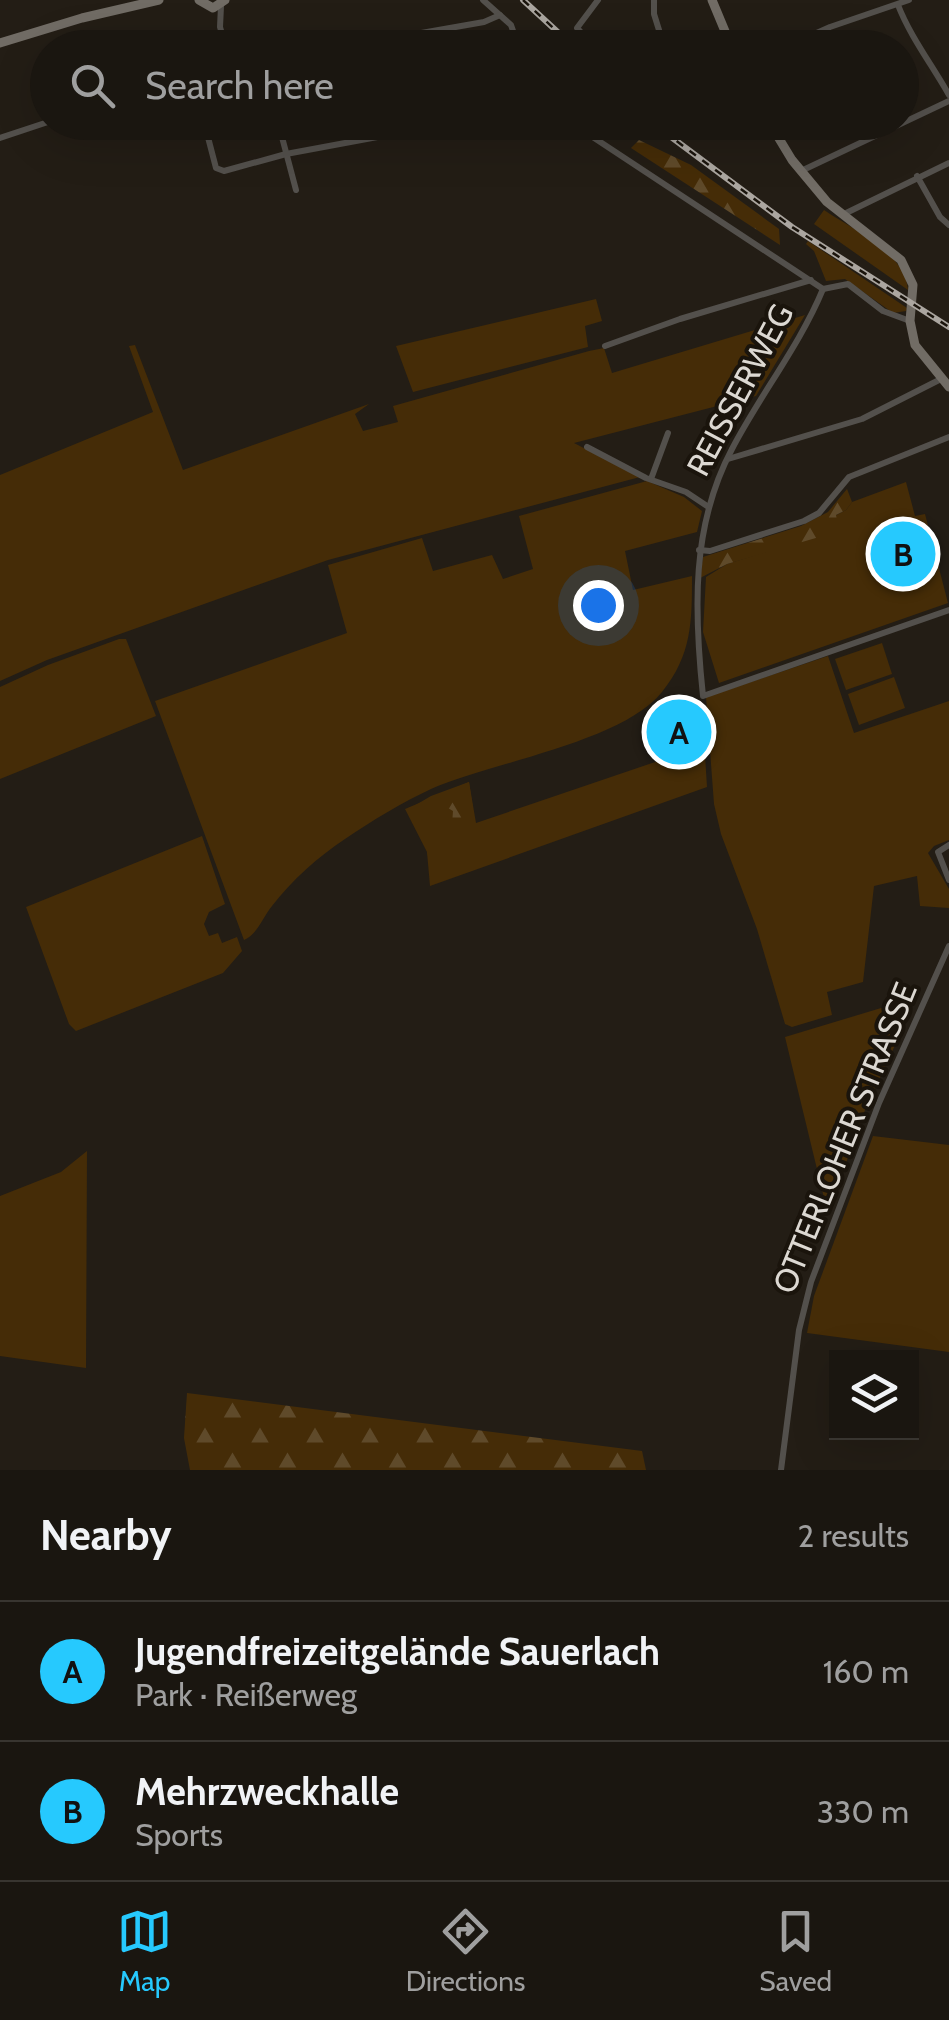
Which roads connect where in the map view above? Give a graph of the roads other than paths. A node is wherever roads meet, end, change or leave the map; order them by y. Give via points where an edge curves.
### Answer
1 (159, 0) edge
2 (484, 0) edge
3 (598, 0) edge
4 (654, 0) edge
5 (712, 0) edge
6 (909, 0) edge
7 (200, 2) edge
8 (223, 3) edge
9 (898, 5) junction
10 (500, 15) junction
11 (220, 27) junction
12 (41, 30) edge
13 (221, 30) edge
14 (438, 30) edge
15 (513, 30) edge
16 (579, 30) edge
17 (659, 30) edge
18 (724, 30) edge
19 (823, 30) edge
20 (911, 30) edge
21 (30, 34) edge
22 (919, 42) edge
23 (0, 43) edge
24 (949, 98) edge
25 (919, 113) edge
26 (30, 128) edge
27 (0, 138) edge
28 (209, 140) edge
29 (282, 140) edge
30 (361, 140) edge
31 (597, 140) edge
32 (781, 140) edge
33 (865, 140) edge
34 (286, 154) junction
35 (949, 163) edge
36 (801, 172) junction
37 (917, 176) junction
38 (296, 190) dead end
39 (842, 215) junction
40 (949, 225) edge
41 (810, 280) junction
42 (823, 288) junction
43 (910, 321) junction
44 (604, 346) dead end
45 (945, 383) edge
46 (668, 433) dead end
47 (949, 437) edge
48 (587, 448) dead end
49 (726, 459) junction
50 (651, 479) junction
51 (707, 506) junction
52 (699, 550) junction
53 (949, 610) edge
54 (949, 845) edge
55 (949, 880) edge
56 (949, 946) edge
57 (781, 1470) edge

1 - 12 main road
2 - 10 street
3 - 16 street
4 - 17 street
5 - 18 main road
6 - 9 street
7 - 8 main road
7 - 11 street
8 - 11 street
9 - 19 street
9 - 20 street
10 - 14 street
10 - 15 street
11 - 13 street
21 - 23 main road
22 - 24 street
24 - 25 street
26 - 27 street
28 - 34 street via 220,171
29 - 34 street
30 - 34 street
31 - 41 street
32 - 36 main road
33 - 36 street
34 - 38 street
35 - 37 street
36 - 39 main road
37 - 39 street
37 - 40 street
39 - 43 main road via 902,260 913,285
41 - 42 street
41 - 44 street
42 - 43 street via 848,284 882,312
42 - 49 street, REISSERWEG
43 - 45 main road via 915,345
45 - 49 street via 808,438
46 - 50 street
47 - 52 street via 849,477 804,521
48 - 50 street
49 - 51 street, REISSERWEG
50 - 51 street
51 - 52 street, REISSERWEG
52 - 53 street, REISSERWEG via 696,627 704,696
54 - 55 street via 938,852
56 - 57 street, OTTERLOHER STRASSE via 879,1103 811,1282

